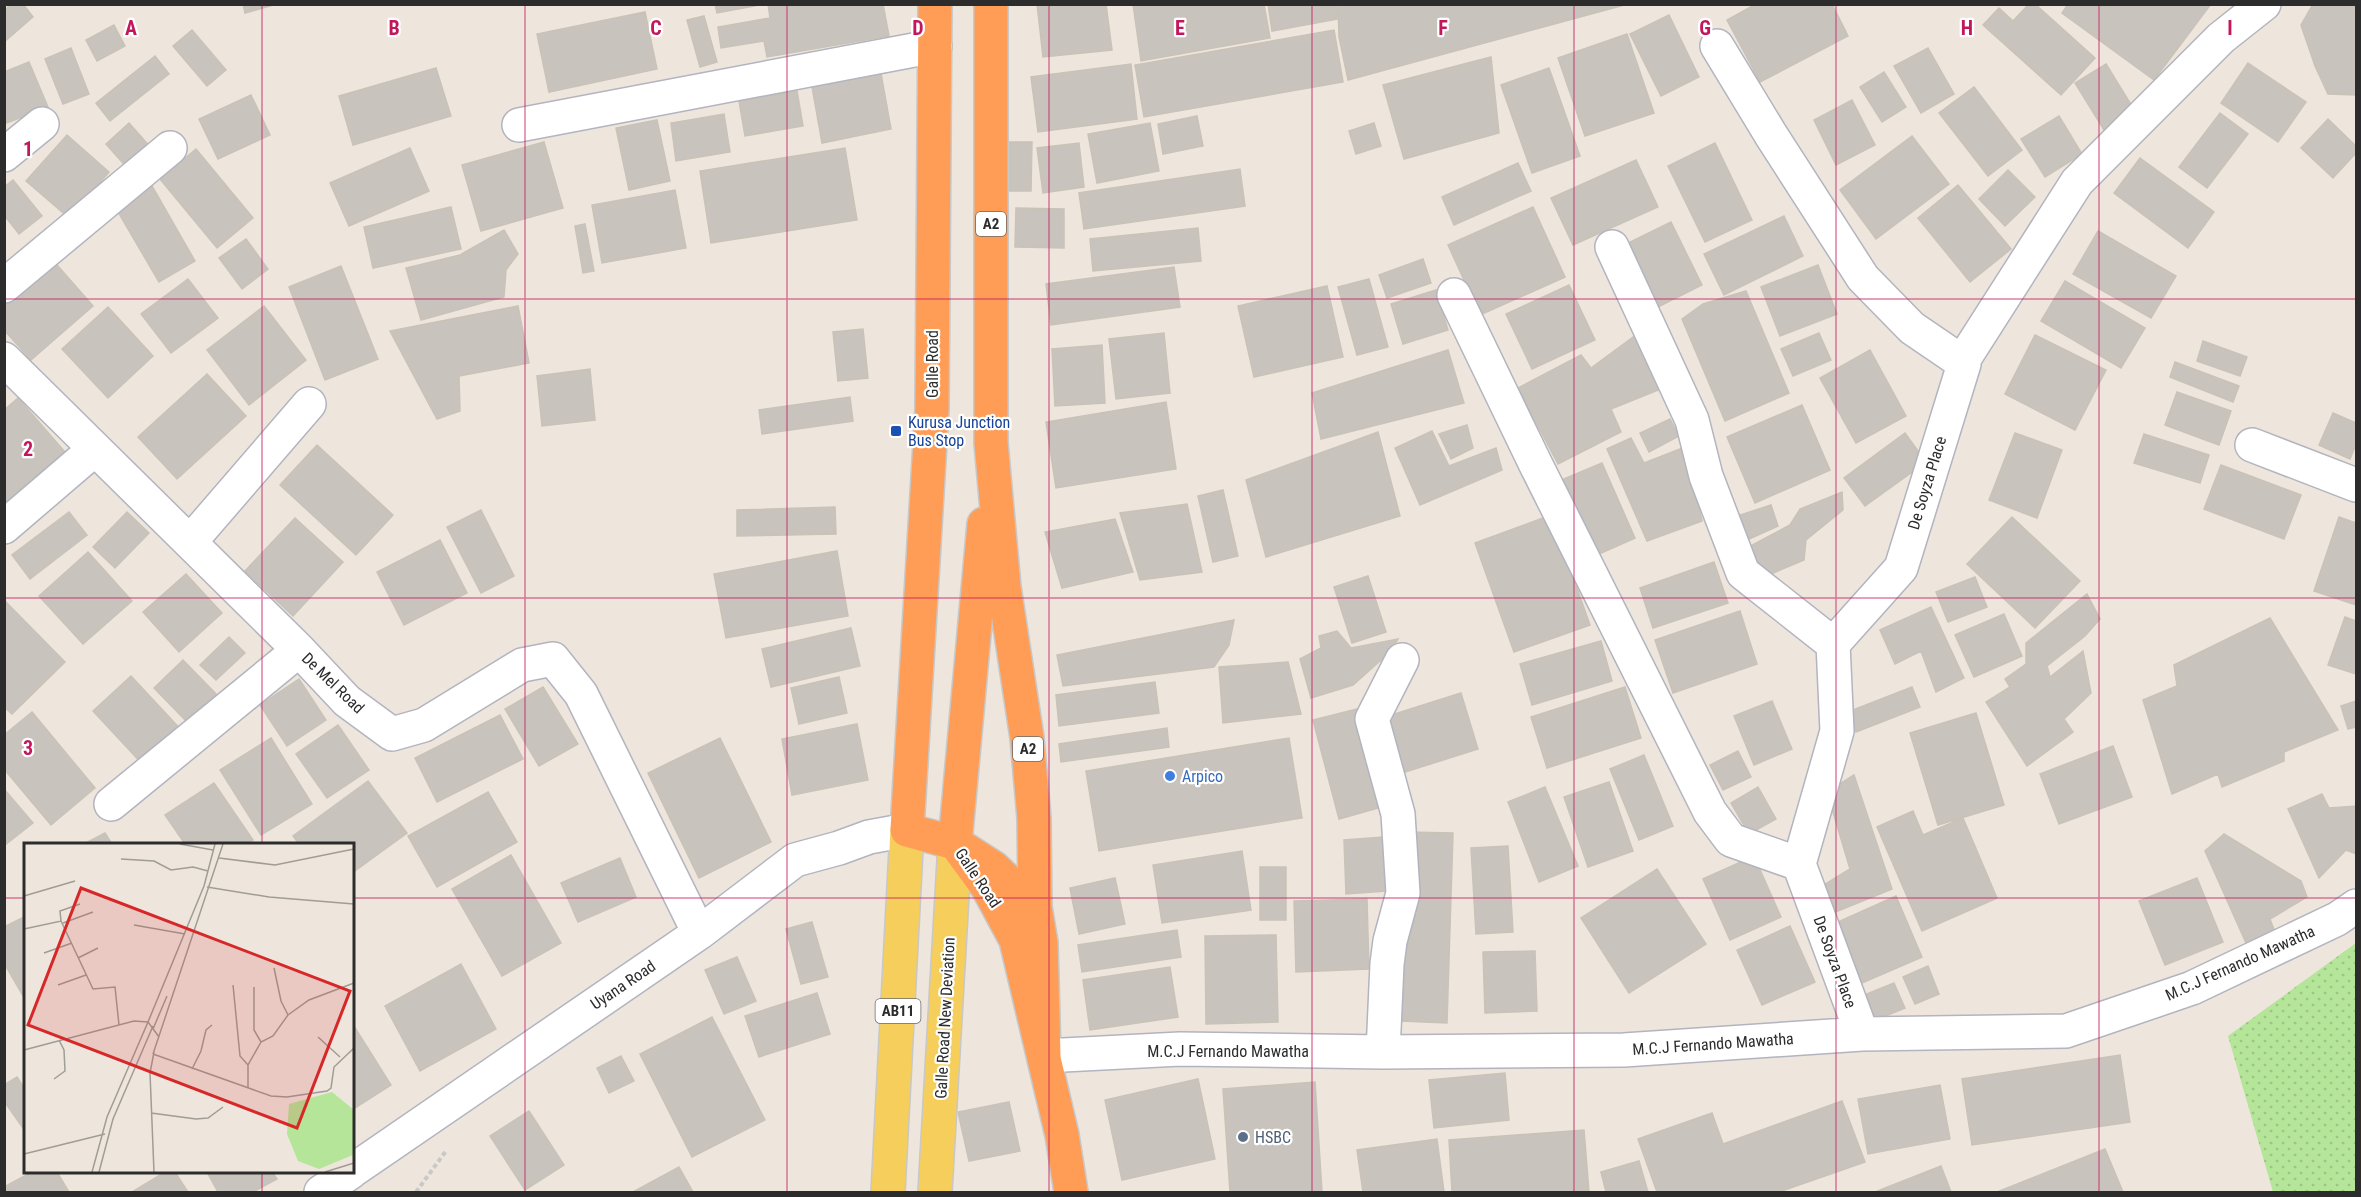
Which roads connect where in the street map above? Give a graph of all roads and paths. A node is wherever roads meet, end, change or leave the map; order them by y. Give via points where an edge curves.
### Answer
1 (935, 4) edge
2 (991, 4) edge
3 (2264, 4) edge
4 (1717, 45) dead end
5 (934, 46) junction
6 (42, 124) dead end
7 (519, 124) dead end
8 (170, 148) dead end
9 (4, 155) edge
10 (1612, 246) dead end
11 (4, 286) edge
12 (1454, 295) dead end
13 (4, 359) edge
14 (1962, 362) junction
15 (309, 404) dead end
16 (991, 443) junction
17 (2252, 445) dead end
18 (95, 448) junction
19 (2356, 485) edge
20 (4, 527) edge
21 (190, 542) junction
22 (1833, 644) junction
23 (298, 650) junction
24 (1402, 660) dead end
25 (111, 804) dead end
26 (907, 830) junction
27 (955, 843) junction
28 (1799, 864) junction
29 (2356, 906) edge
30 (1035, 907) junction
31 (699, 933) junction
32 (1862, 1034) junction
33 (1383, 1052) junction
34 (1044, 1056) junction
35 (354, 1170) edge
36 (349, 1173) edge
37 (321, 1192) edge
38 (888, 1192) edge
39 (935, 1192) edge
40 (1071, 1192) edge

1 - 5 highway, Galle Road
2 - 16 highway, Galle Road / A2
3 - 14 street, De Soyza Place via 2221,38 2077,182
4 - 14 street via 1863,278 1912,328
5 - 7 street
5 - 26 highway, Galle Road via 932,409
6 - 9 street
8 - 11 street
10 - 22 street via 1692,420 1706,476 1743,573
12 - 28 street via 1710,812 1731,840
13 - 18 street, De Mel Road
14 - 22 street, De Soyza Place via 1901,568
15 - 21 street
16 - 27 highway, Galle Road / A2
16 - 30 highway, Galle Road / A2 via 1004,587 1028,738
17 - 19 street
18 - 20 street
18 - 21 street, De Mel Road
21 - 23 street, De Mel Road
22 - 28 street via 1837,731
23 - 25 street
23 - 31 street, De Mel Road via 347,701 392,734 424,725 522,665 553,659 581,694
24 - 33 street via 1372,719 1398,814 1403,893 1387,964
26 - 27 highway
26 - 31 street, Uyana Road via 869,837 795,860
26 - 38 main road, AB11
27 - 30 highway via 994,868
27 - 34 highway, Galle Road / A2 via 988,888 1016,940
27 - 39 main road, Galle Road New Deviation / AB11
28 - 32 street, De Soyza Place
29 - 32 street, M.C.J Fernando Mawatha via 2337,919 2192,988 2066,1031
30 - 34 highway, Galle Road / A2 via 1041,943
31 - 35 street, Uyana Road
32 - 33 street, M.C.J Fernando Mawatha via 1624,1050
33 - 34 street, M.C.J Fernando Mawatha via 1180,1049
34 - 40 highway, Galle Road / A2
36 - 37 street, Uyana Road

